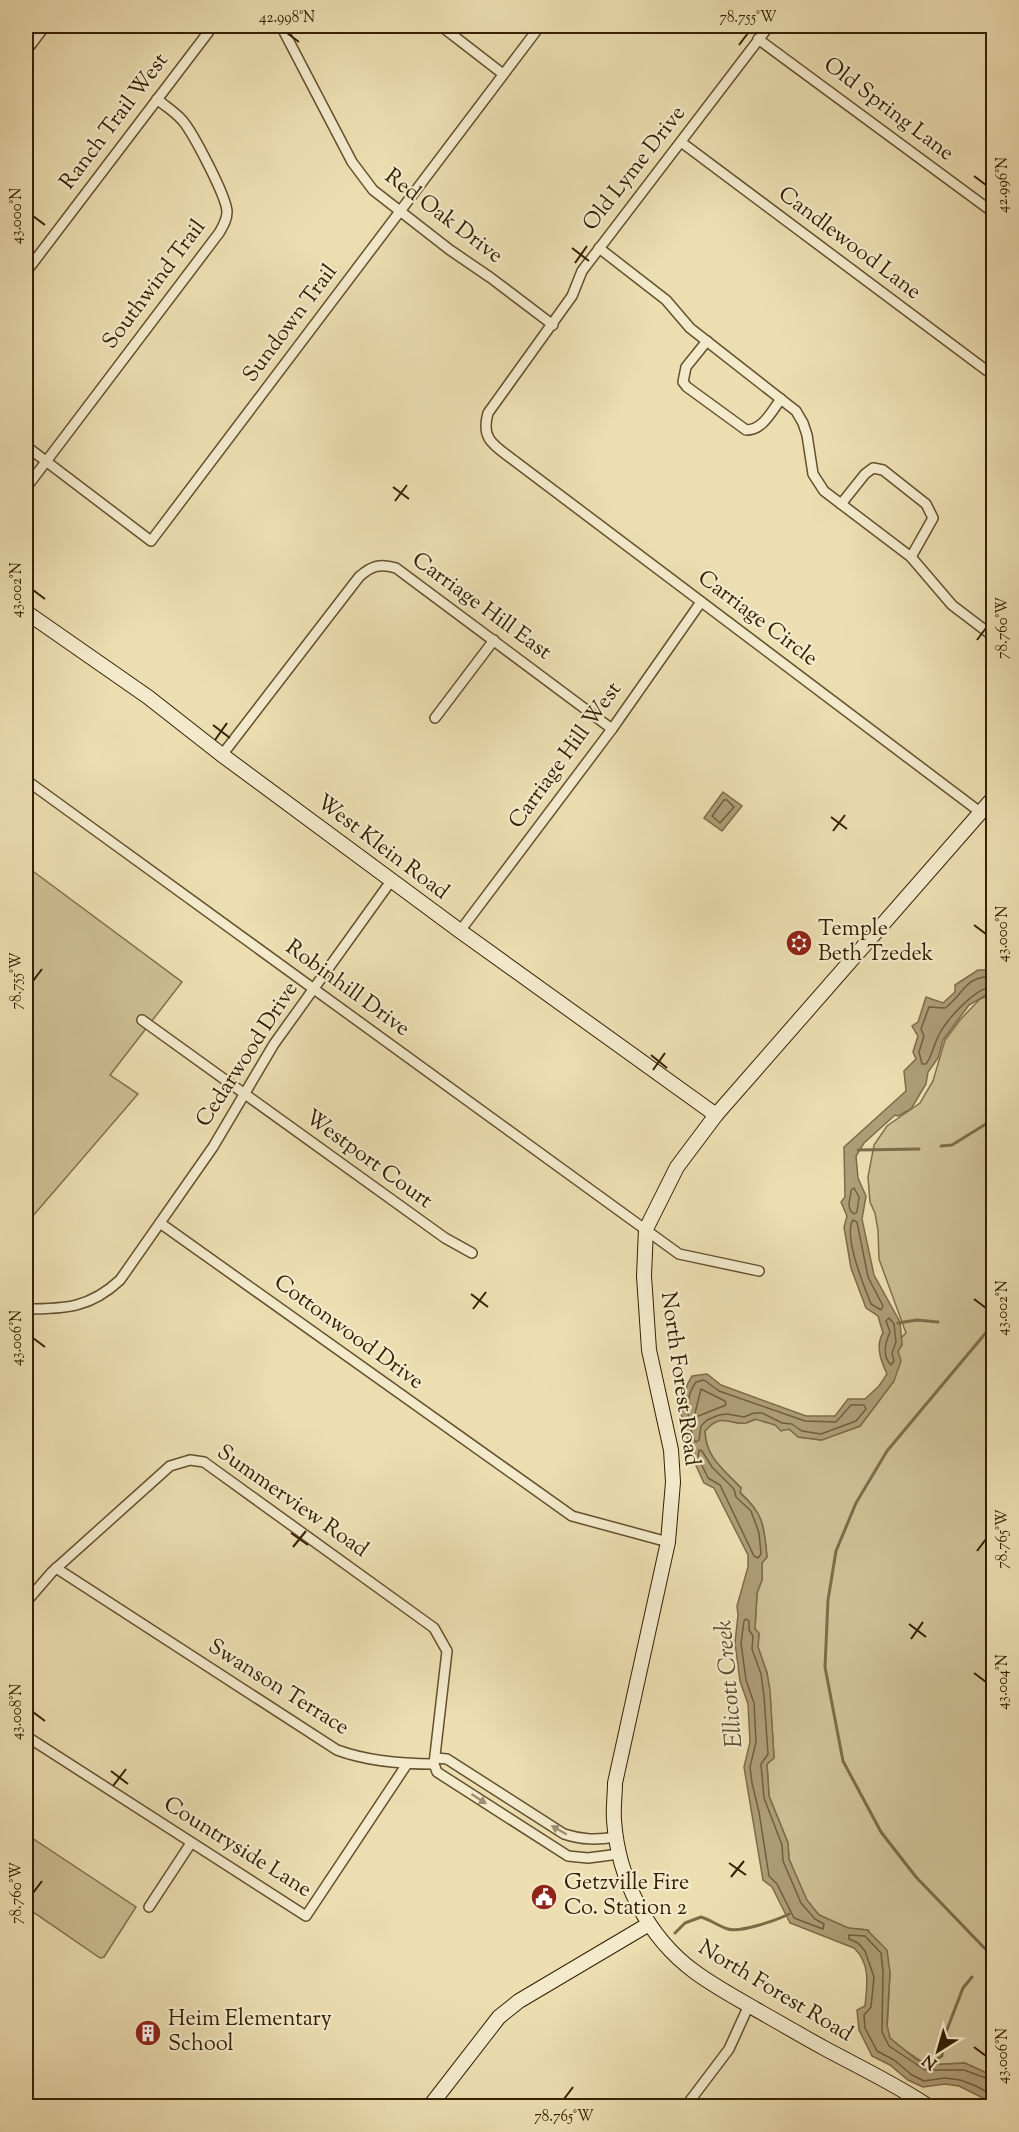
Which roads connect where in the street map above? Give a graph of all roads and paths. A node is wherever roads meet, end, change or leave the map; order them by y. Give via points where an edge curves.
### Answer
1 (45, 26) edge
2 (213, 26) edge
3 (281, 26) edge
4 (441, 26) edge
5 (540, 26) edge
6 (769, 26) edge
7 (758, 39) junction
8 (26, 51) edge
9 (503, 75) junction
10 (157, 99) junction
11 (681, 142) junction
12 (399, 213) junction
13 (993, 213) edge
14 (598, 248) junction
15 (26, 272) edge
16 (553, 325) junction
17 (706, 341) junction
18 (993, 376) edge
19 (781, 399) junction
20 (26, 446) edge
21 (510, 458) joint
22 (46, 462) junction
23 (26, 488) edge
24 (841, 504) junction
25 (911, 558) junction
26 (702, 602) junction
27 (26, 612) edge
28 (993, 637) edge
29 (494, 640) junction
30 (435, 718) dead end
31 (612, 729) junction
32 (222, 755) junction
33 (26, 780) edge
34 (993, 797) edge
35 (980, 812) junction
36 (391, 881) junction
37 (460, 931) junction
38 (313, 989) junction
39 (142, 1020) dead end
40 (244, 1095) junction
41 (716, 1115) junction
42 (160, 1222) junction
43 (646, 1229) junction
44 (472, 1253) dead end
45 (759, 1271) dead end
46 (26, 1309) edge
47 (669, 1542) junction
48 (56, 1569) junction
49 (26, 1602) edge
50 (26, 1736) edge
51 (434, 1761) junction
52 (407, 1764) junction
53 (616, 1837) junction
54 (191, 1843) junction
55 (619, 1854) junction
56 (149, 1907) dead end
57 (649, 1924) junction
58 (750, 2005) junction
59 (430, 2106) edge
60 (686, 2106) edge
61 (928, 2106) edge

1 - 8 street
2 - 10 street, Ranch Trail West
3 - 12 street, Red Oak Drive via 351,162 373,190
4 - 9 street
5 - 9 street, Sundown Trail
6 - 7 street, Old Lyme Drive
7 - 11 street, Old Lyme Drive
7 - 13 street, Old Spring Lane
9 - 12 street, Sundown Trail
10 - 15 street, Ranch Trail West
10 - 22 street, Southwind Trail via 189,129 226,202 227,216 219,233
11 - 14 street, Old Lyme Drive
11 - 18 street, Candlewood Lane
12 - 16 street, Red Oak Drive
12 - 22 street, Sundown Trail via 151,541
14 - 16 street, Old Lyme Drive
14 - 17 street via 666,300
16 - 21 street, Old Lyme Drive via 489,413 486,436
17 - 19 street
17 - 19 street via 686,368 683,382 687,387 746,430 761,426
19 - 24 street via 803,423 817,483
20 - 22 street
21 - 26 street, Carriage Circle
22 - 23 street, Southwind Trail
24 - 25 street
24 - 25 street via 865,474 873,468 883,470 926,504 933,518
25 - 28 street via 952,606
26 - 31 street, Carriage Hill West
26 - 35 street, Carriage Circle
27 - 32 street, West Klein Road via 148,697
29 - 30 street
29 - 31 street, Carriage Hill East
29 - 32 street, Carriage Hill East via 396,568 373,566 359,577
31 - 37 street, Carriage Hill West
32 - 36 street, West Klein Road
33 - 38 street, Robinhill Drive
34 - 35 street, North Forest Road
35 - 41 street, North Forest Road
36 - 37 street, West Klein Road
36 - 38 street, Cedarwood Drive
37 - 41 street, West Klein Road
38 - 40 street, Cedarwood Drive
38 - 43 street, Robinhill Drive
39 - 40 street, Westport Court
40 - 42 street, Cedarwood Drive
40 - 44 street, Westport Court via 445,1239
41 - 43 street, North Forest Road via 677,1167
42 - 46 street via 120,1280 101,1295 67,1308
42 - 47 street, Cottonwood Drive via 572,1516
43 - 45 street, Robinhill Drive via 679,1254
43 - 47 street, North Forest Road via 644,1276 650,1350 671,1450
47 - 53 street, North Forest Road via 615,1784
48 - 49 street, Summerview Road
48 - 51 street, Summerview Road via 170,1466 190,1460 204,1462 434,1628 447,1651
48 - 52 street, Swanson Terrace via 336,1750
50 - 54 street, Countryside Lane
51 - 52 street, Swanson Terrace
53 -> 51 street, Swanson Terrace via 593,1840 564,1834 447,1759
51 -> 55 street via 437,1772 568,1856
52 - 54 street, Countryside Lane via 306,1916
53 - 55 street, North Forest Road
54 - 56 street
55 - 57 street, North Forest Road via 632,1894
57 - 58 street, North Forest Road via 695,1972
57 - 59 street via 519,2001 499,2017
58 - 60 street via 729,2049
58 - 61 street, North Forest Road

